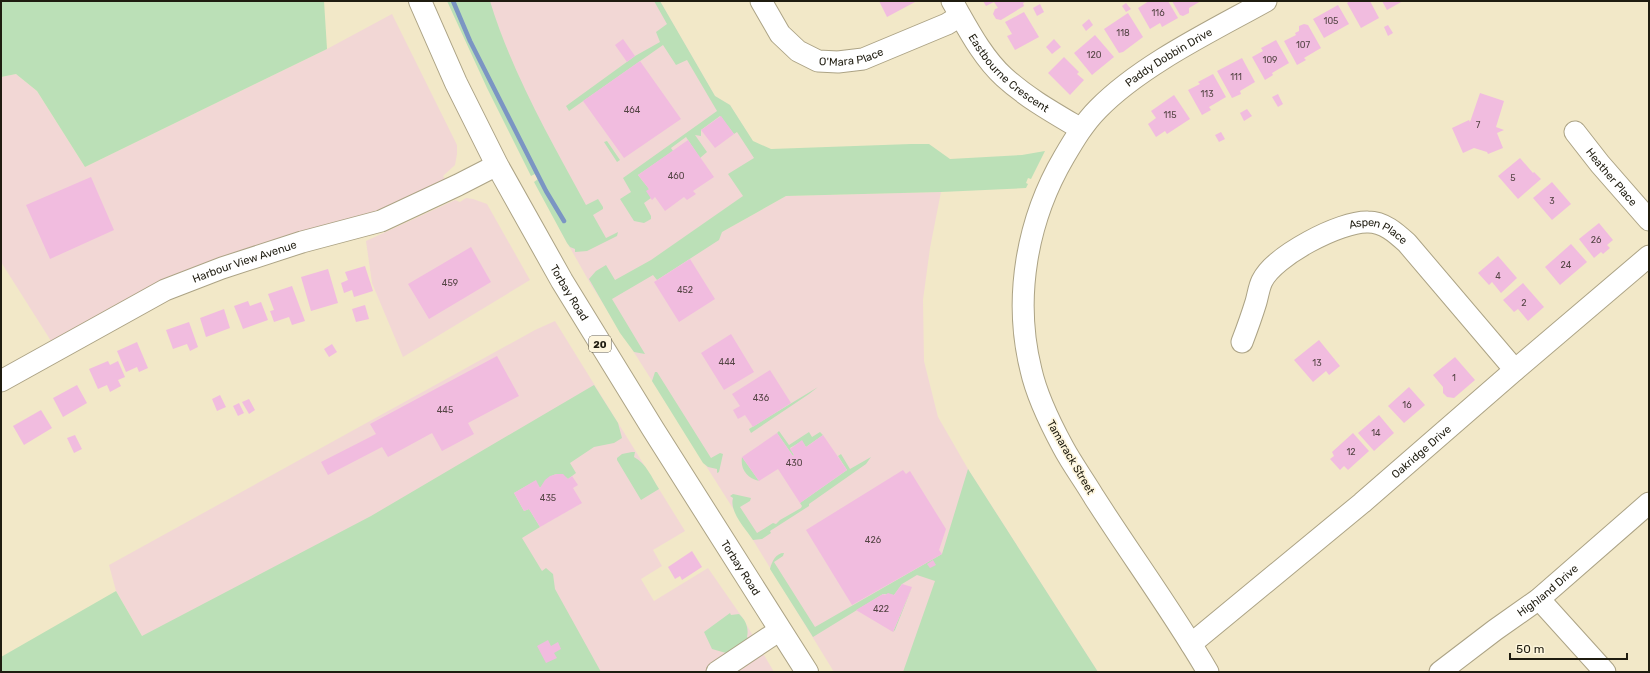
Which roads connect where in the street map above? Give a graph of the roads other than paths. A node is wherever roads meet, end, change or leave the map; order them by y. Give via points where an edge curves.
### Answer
1 (420, 1) edge
2 (761, 1) edge
3 (1266, 1) edge
4 (956, 8) edge
5 (1081, 128) junction
6 (1575, 132) dead end
7 (496, 164) junction
8 (1649, 220) edge
9 (1649, 256) edge
10 (1242, 342) dead end
11 (1515, 370) junction
12 (1, 381) edge
13 (1649, 503) edge
14 (1539, 599) junction
15 (780, 630) junction
16 (1192, 644) junction
17 (717, 672) edge
18 (807, 672) edge
19 (1208, 672) edge
20 (1440, 672) edge
21 (1605, 672) edge

1 - 7 main road, Torbay Road / 20 via 456,83
2 - 4 street, O'Mara Place via 780,34 798,51 818,61 838,62 863,59 947,24
3 - 5 street, Paddy Dobbin Drive via 1132,80 1102,105
4 - 5 street, Eastbourne Crescent via 976,43 1004,77 1045,108
5 - 16 street, Tamarack Street via 1053,175 1028,249 1024,285 1024,329 1031,370 1045,412 1063,448
6 - 8 street, Heather Place
7 - 12 street, Harbour View Avenue via 381,221 302,242 165,290
7 - 15 main road, Torbay Road / 20 via 610,360
9 - 11 street, Oakridge Drive
10 - 11 street, Aspen Place via 1262,281 1277,263 1330,231 1351,223 1369,222 1390,228 1407,242
11 - 16 street, Oakridge Drive via 1362,504
13 - 14 street, Highland Drive
14 - 20 street, Highland Drive
14 - 21 street
15 - 17 street
15 - 18 main road, Torbay Road / 20
16 - 19 street, Tamarack Street

